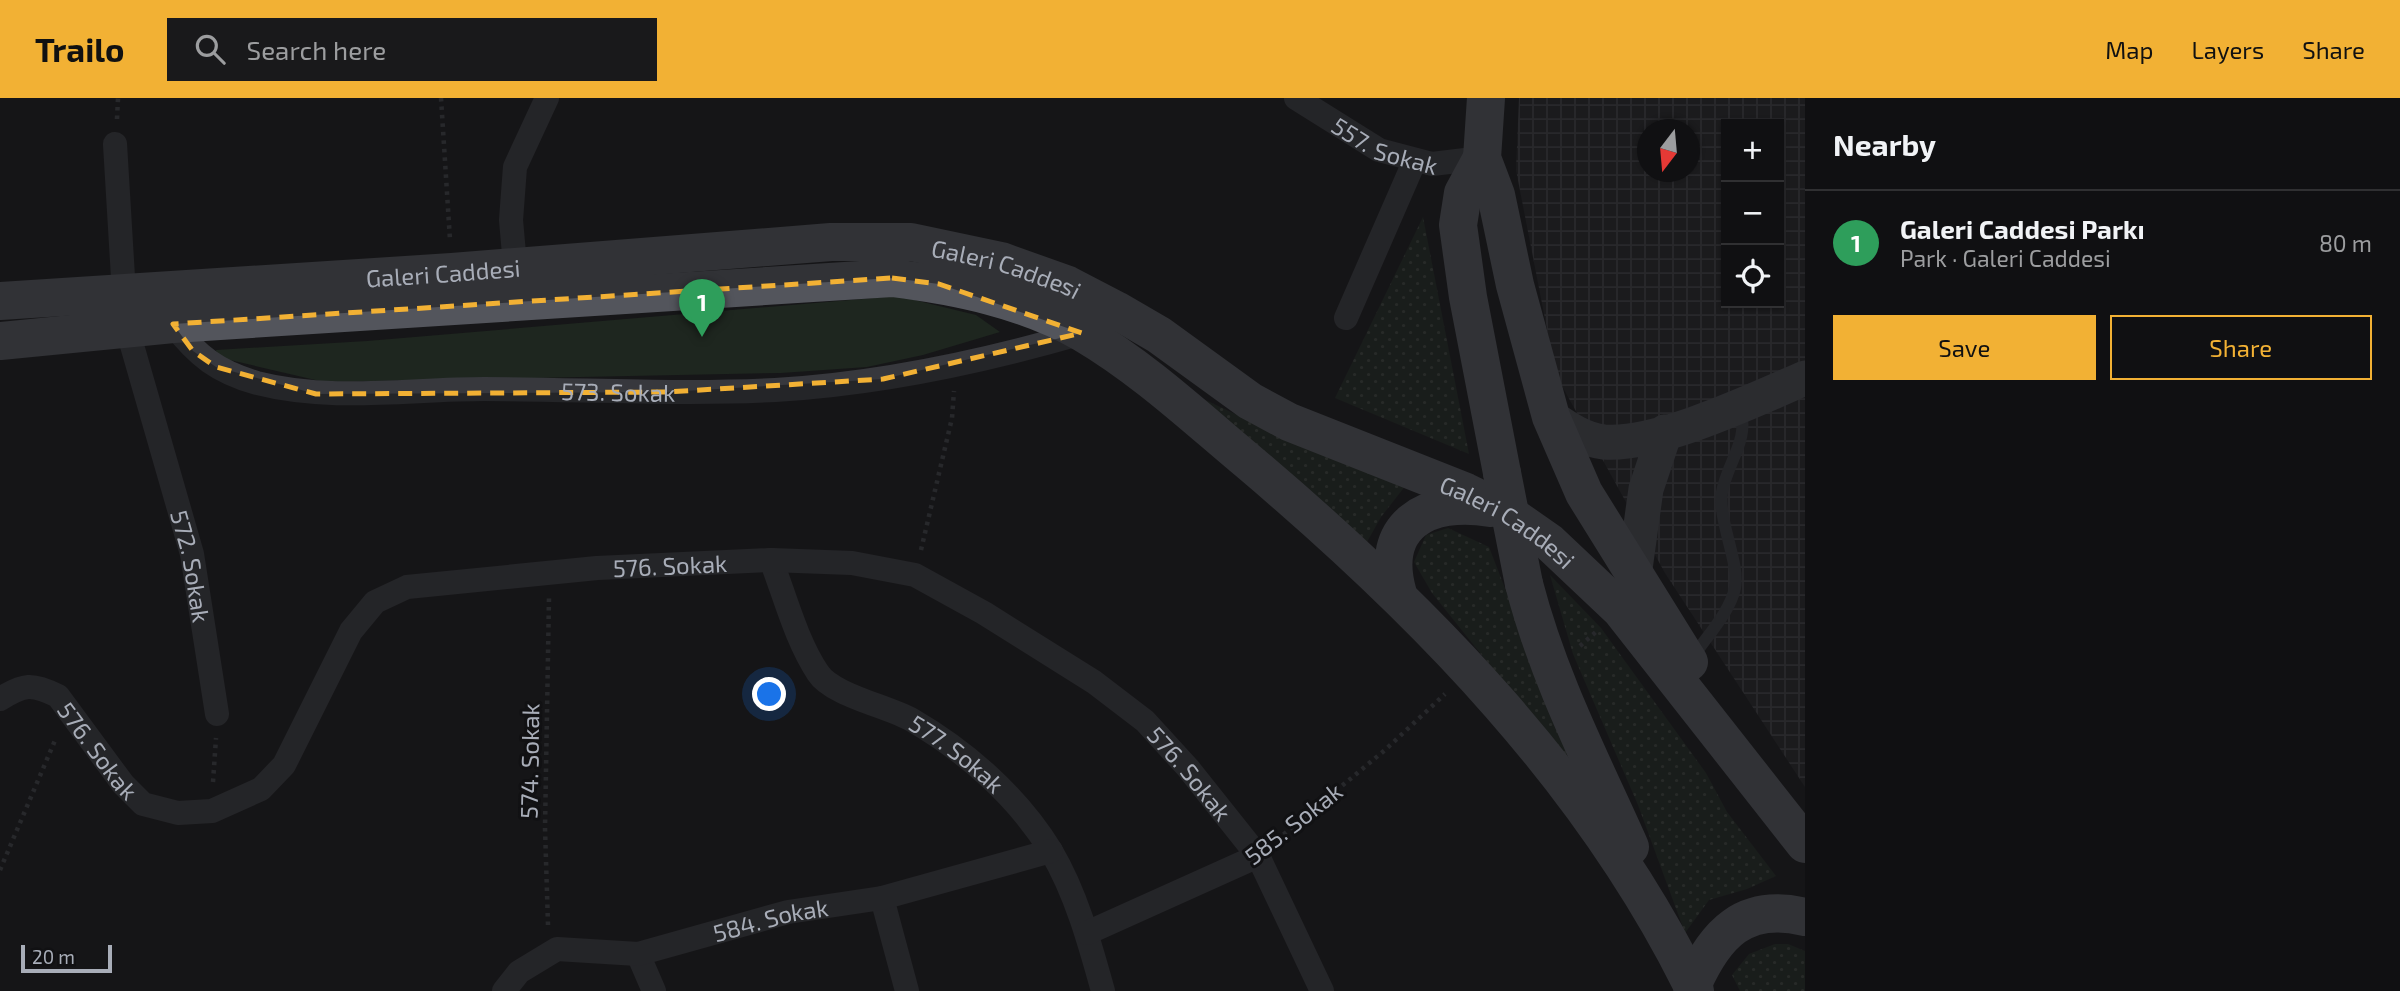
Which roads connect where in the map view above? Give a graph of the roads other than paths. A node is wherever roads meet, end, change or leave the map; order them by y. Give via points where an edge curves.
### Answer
1 (547, 98) edge
2 (1296, 98) edge
3 (1486, 98) edge
4 (115, 144) dead end
5 (1482, 158) junction
6 (1415, 160) junction
7 (515, 265) junction
8 (0, 301) edge
9 (126, 311) junction
10 (1346, 318) dead end
11 (173, 324) junction
12 (1082, 332) junction
13 (0, 341) edge
14 (1805, 378) edge
15 (1738, 407) junction
16 (1550, 417) junction
17 (1665, 432) junction
18 (1503, 492) junction
19 (771, 560) junction
20 (1628, 593) junction
21 (1398, 594) junction
22 (1689, 663) junction
23 (0, 699) edge
24 (217, 714) road end
25 (1722, 734) junction
26 (1805, 844) edge
27 (1051, 851) junction
28 (1258, 856) junction
29 (882, 898) junction
30 (1653, 914) junction
31 (1805, 917) edge
32 (1087, 933) junction
33 (638, 954) junction
34 (1687, 989) edge
35 (504, 991) edge
36 (654, 991) edge
37 (907, 991) edge
38 (1103, 991) edge
39 (1322, 991) edge

1 - 7 street via 515,167 510,220
2 - 6 street, 557. Sokak via 1379,150
3 - 5 main road
4 - 9 street, 572. Sokak
5 - 6 street, 557. Sokak via 1432,164
5 - 16 main road via 1496,195 1514,285
5 - 18 main road via 1463,193 1458,225
6 - 10 street
7 - 9 main road, Galeri Caddesi
7 - 18 main road, Galeri Caddesi via 868,241 911,243 1001,261 1068,285 1116,310 1250,401 1289,422 1404,466
8 - 9 main road, Galeri Caddesi
9 - 11 main road, Galeri Caddesi
9 - 13 main road, Galeri Caddesi
9 - 24 street, 572. Sokak via 191,554
11 - 12 main road, Galeri Caddesi via 892,278 994,298
11 - 12 street, 573. Sokak via 193,351 216,367 256,382 316,394 483,389 776,390 883,379
12 - 21 main road, Galeri Caddesi via 1169,395
14 - 15 street
15 - 17 street
15 - 22 lane via 1744,434 1722,494 1736,585 1730,604
16 - 17 street via 1575,433 1603,442 1641,440
16 - 20 main road
17 - 20 street via 1646,489
18 - 20 main road, Galeri Caddesi via 1549,542
18 - 21 main road via 1424,513 1406,525 1396,537 1391,558
18 - 30 main road, bridge via 1524,584 1552,672 1640,870
19 - 23 street, 576. Sokak via 550,572 407,587 375,602 351,631 284,765 261,789 212,811 178,813 143,804 58,696 42,688 20,686
19 - 27 street, 577. Sokak via 819,674 834,689 912,720 965,755 1006,793
19 - 28 street, 576. Sokak via 852,563 915,575 984,613 1094,682 1145,722
20 - 22 main road
20 - 25 main road, Galeri Caddesi
21 - 30 main road, Galeri Caddesi via 1471,669 1582,809
22 - 25 main road
25 - 26 main road, Galeri Caddesi
27 - 29 street, 584. Sokak
27 - 32 street, 577. Sokak
28 - 32 street, 585. Sokak
28 - 39 street, 576. Sokak
29 - 33 street, 584. Sokak via 788,912
29 - 37 street
30 - 34 main road, Galeri Caddesi
31 - 34 main road via 1761,913 1735,926 1717,941
32 - 38 street, 577. Sokak
33 - 35 street, 584. Sokak via 557,949 519,972
33 - 36 street

